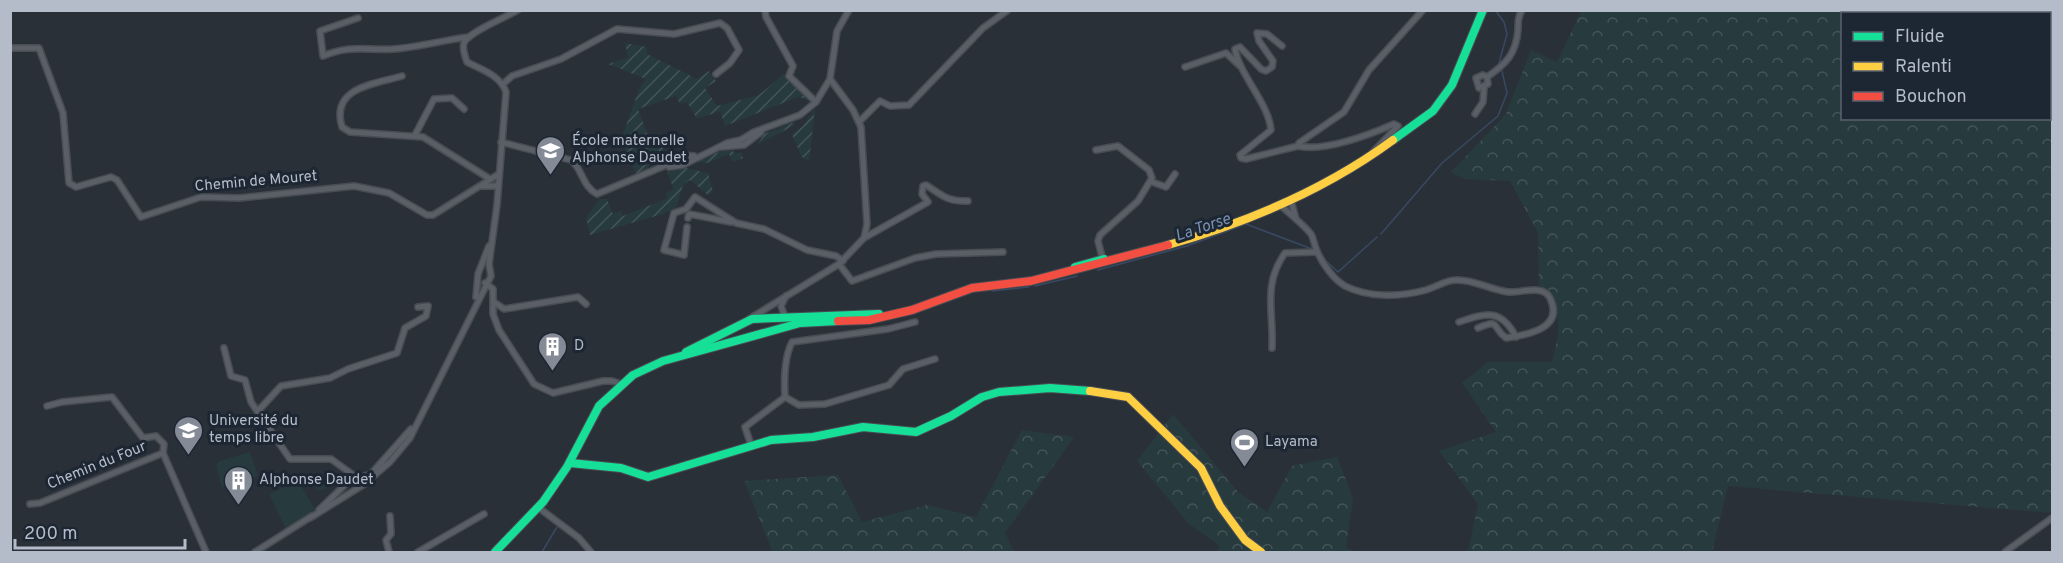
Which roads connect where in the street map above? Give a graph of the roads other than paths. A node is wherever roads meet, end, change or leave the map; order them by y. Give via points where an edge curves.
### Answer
1 (518, 10) edge
2 (765, 10) edge
3 (849, 10) edge
4 (1008, 10) edge
5 (1423, 10) edge
6 (1483, 10) edge
7 (1522, 10) edge
8 (358, 18) dead end
9 (469, 37) junction
10 (1282, 46) dead end
11 (10, 48) edge
12 (1185, 67) dead end
13 (1242, 67) junction
14 (716, 74) dead end
15 (402, 76) dead end
16 (1487, 77) junction
17 (830, 80) junction
18 (503, 84) junction
19 (834, 86) junction
20 (1484, 88) junction
21 (823, 92) junction
22 (816, 102) junction
23 (464, 109) dead end
24 (1475, 114) dead end
25 (859, 122) junction
26 (415, 135) junction
27 (501, 142) junction
28 (1298, 146) junction
29 (1096, 150) dead end
30 (1370, 157) junction
31 (686, 159) junction
32 (678, 163) junction
33 (499, 174) junction
34 (1175, 174) dead end
35 (490, 179) junction
36 (1152, 182) junction
37 (481, 186) junction
38 (498, 186) junction
39 (968, 201) dead end
40 (1291, 201) junction
41 (1281, 206) junction
42 (688, 218) dead end
43 (1297, 221) junction
44 (736, 223) junction
45 (687, 227) dead end
46 (864, 238) junction
47 (491, 242) junction
48 (1003, 252) dead end
49 (1317, 252) junction
50 (1132, 255) junction
51 (1103, 260) junction
52 (841, 262) junction
53 (1046, 278) junction
54 (485, 283) junction
55 (784, 296) junction
56 (494, 302) junction
57 (475, 303) junction
58 (586, 304) dead end
59 (418, 307) dead end
60 (785, 317) junction
61 (766, 318) junction
62 (775, 318) junction
63 (853, 318) junction
64 (745, 321) junction
65 (915, 322) dead end
66 (1459, 322) dead end
67 (1478, 328) dead end
68 (769, 333) junction
69 (854, 334) junction
70 (716, 336) junction
71 (1516, 337) junction
72 (719, 347) junction
73 (224, 348) dead end
74 (1272, 348) dead end
75 (676, 358) junction
76 (935, 359) dead end
77 (621, 384) junction
78 (785, 397) junction
79 (47, 406) dead end
80 (258, 411) junction
81 (751, 445) junction
82 (163, 453) junction
83 (570, 463) junction
84 (344, 466) junction
85 (361, 479) junction
86 (347, 483) junction
87 (350, 493) junction
88 (30, 504) dead end
89 (539, 508) junction
90 (484, 513) dead end
91 (390, 516) dead end
92 (310, 518) junction
93 (2052, 518) edge
94 (280, 538) junction
95 (206, 552) edge
96 (248, 552) edge
97 (255, 552) edge
98 (389, 552) edge
99 (418, 552) edge
100 (495, 552) edge
101 (591, 552) edge
102 (1261, 552) edge
103 (2004, 552) edge

1 - 9 street
2 - 22 street via 793,66 789,76
3 - 17 street via 837,31
4 - 25 street via 983,28 909,105 890,106 880,101
5 - 28 street via 1369,70 1344,112
6 - 30 main road via 1447,94 1417,125
7 - 16 street via 1511,57
8 - 9 street via 321,31 323,56 342,49 391,49
9 - 18 street via 463,52 467,62
10 - 13 street via 1260,32 1257,37 1272,57 1272,67 1261,69 1238,47 1235,53
11 - 37 street, Chemin de Mouret via 39,48 63,113 69,183 75,187 111,177 141,217 201,197 239,198 354,186 389,193 433,215
12 - 13 street via 1226,53
13 - 28 street via 1254,94 1265,107 1271,130 1243,151 1241,158
14 - 18 street via 739,50 720,23 674,34 617,30 561,59 512,76
15 - 26 street via 347,95 341,104 340,121 350,132
16 - 20 street
16 - 20 street via 1476,78 1477,85
17 - 19 street
17 - 21 street
18 - 27 street via 507,98
19 - 21 street
19 - 25 street
20 - 24 street via 1483,102
21 - 22 street
22 - 31 street via 744,145 717,147
23 - 26 street via 452,98 434,99
25 - 46 street via 867,224
26 - 35 street
27 - 32 street via 571,160 588,189 597,194
27 - 33 street
28 - 30 street via 1364,137 1394,124 1398,126
29 - 36 street via 1118,146 1149,170
30 - 40 main road
31 - 32 street
31 - 32 street via 679,155
33 - 35 street
33 - 38 street
34 - 36 street via 1166,187
35 - 37 street
36 - 51 street via 1124,215 1100,235
37 - 38 street
38 - 47 street
39 - 46 street via 945,198 923,186 922,194 928,202
40 - 41 main road
40 - 43 street
41 - 43 street
41 - 50 main road via 1231,226
42 - 44 street via 688,214
43 - 49 street via 1310,233
44 - 45 street via 695,197 686,209 674,213 664,250 684,255
44 - 52 street via 764,229 807,250 836,256
46 - 52 street
47 - 54 street via 490,276
47 - 57 street via 478,274
48 - 52 street via 915,258 852,281
49 - 71 street via 1331,274 1344,285 1383,295 1427,290 1454,280 1468,280 1493,290 1545,292 1553,314 1548,325 1538,333
49 - 74 street via 1285,253 1278,262 1269,294
50 - 51 main road
50 - 53 main road
51 - 53 main road
52 - 55 street
53 - 63 main road via 972,288 890,316
54 - 56 street via 493,289
54 - 57 street
55 - 60 street via 781,306
55 - 62 street
55 - 64 street
56 - 58 street via 504,309 578,297
56 - 77 street via 493,314 499,330 534,384 553,393 604,381
57 - 85 street via 410,438 401,450
59 - 80 street via 428,306 426,316 405,328 397,353 330,378 281,386
60 - 62 main road
60 - 63 main road
61 - 62 main road
61 - 64 main road
61 - 68 main road
62 - 68 main road
63 - 68 main road via 800,323
63 - 69 street
64 - 70 main road
65 - 69 street
66 - 71 street via 1488,314 1500,316
67 - 71 street via 1492,322 1506,338
68 - 72 main road
69 - 78 street via 792,342
70 - 72 main road via 714,344
70 - 75 main road
72 - 75 main road
73 - 80 street via 231,376 245,380
75 - 77 main road via 645,369
76 - 78 street via 903,369 889,385 825,404 799,405
77 - 83 main road via 599,406
78 - 81 street via 745,427
79 - 82 street via 112,397 143,438 156,436 164,444
80 - 84 street via 290,459 331,459
81 - 83 main road via 648,477 621,468
81 - 102 main road via 862,427 916,432 999,392 1050,388 1121,394 1201,468 1220,506 1245,540
82 - 88 street, Chemin du Four
82 - 95 street, Chemin du Four
83 - 89 main road
84 - 85 street
84 - 86 street
85 - 86 street
85 - 87 street
86 - 87 street
86 - 92 street
87 - 92 street
89 - 100 main road
89 - 101 street
90 - 99 street
91 - 98 street via 391,534 386,540
92 - 94 street
93 - 103 street
94 - 96 street
94 - 97 street

